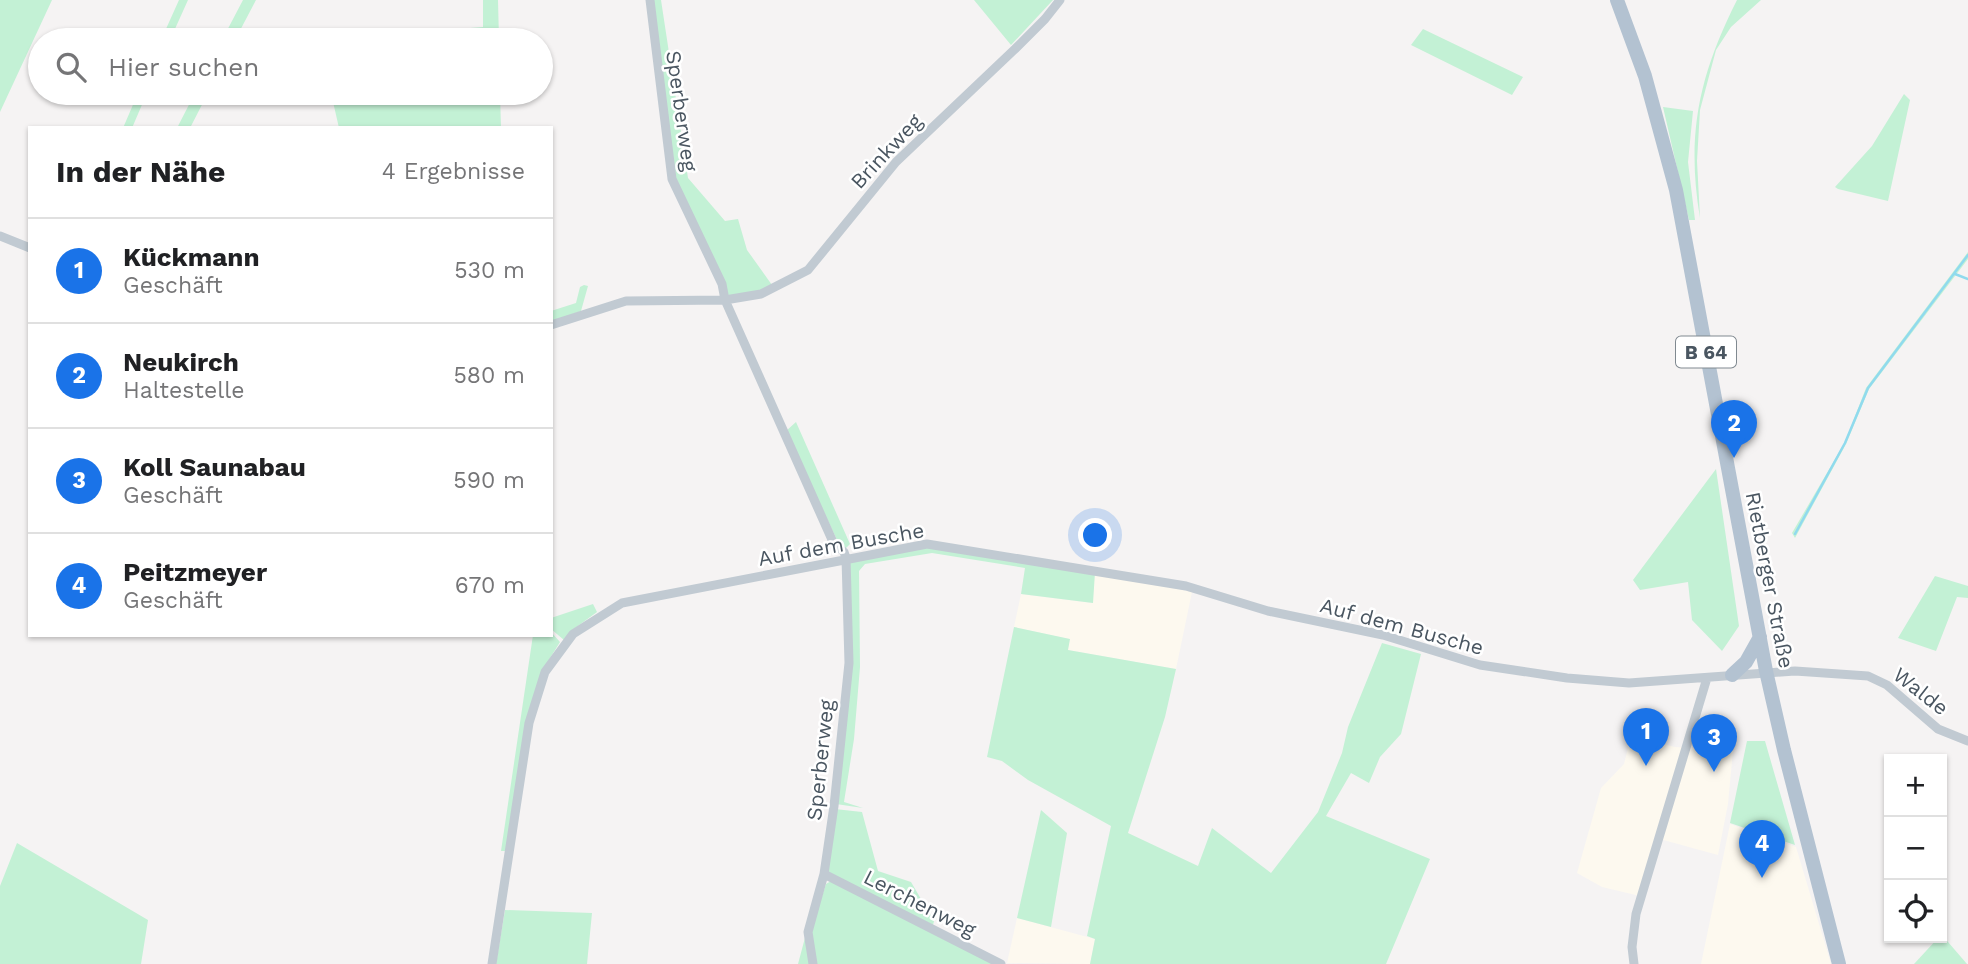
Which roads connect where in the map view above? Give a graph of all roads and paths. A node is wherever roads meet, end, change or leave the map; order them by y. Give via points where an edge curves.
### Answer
1 (649, 0) edge
2 (1060, 0) edge
3 (1617, 0) edge
4 (0, 236) edge
5 (28, 247) edge
6 (724, 300) junction
7 (553, 324) edge
8 (833, 542) junction
9 (846, 558) junction
10 (831, 561) junction
11 (1759, 637) junction
12 (1766, 671) junction
13 (1732, 675) junction
14 (1707, 678) junction
15 (1968, 741) edge
16 (824, 874) junction
17 (492, 964) edge
18 (813, 964) edge
19 (1001, 964) edge
20 (1634, 964) edge
21 (1839, 964) edge

1 - 6 street, Sperberweg via 672,179 722,284
2 - 6 street, Brinkweg via 896,162 808,270 761,294
3 - 11 main road, Rietberger Straße / B 64 via 1645,76 1676,190
4 - 5 street
6 - 7 street, Brinkweg via 626,300
6 - 8 street
8 - 9 street
8 - 10 street
9 - 10 street, Auf dem Busche
9 - 14 street, Auf dem Busche via 926,544 1186,586 1268,611 1383,635 1480,665 1629,683
9 - 16 street, Sperberweg via 849,663
10 - 17 street, Auf dem Busche via 622,603 573,634 545,672 529,723
11 - 12 main road, Rietberger Straße / B 64
11 - 13 main road via 1746,662
12 - 13 street, Auf dem Busche
12 - 15 street, Walde via 1875,678 1938,729
12 - 21 main road, Rietberger Straße / B 64
13 - 14 street, Auf dem Busche
14 - 20 street via 1636,914
16 - 18 street, Sperberweg via 808,932
16 - 19 street, Lerchenweg

